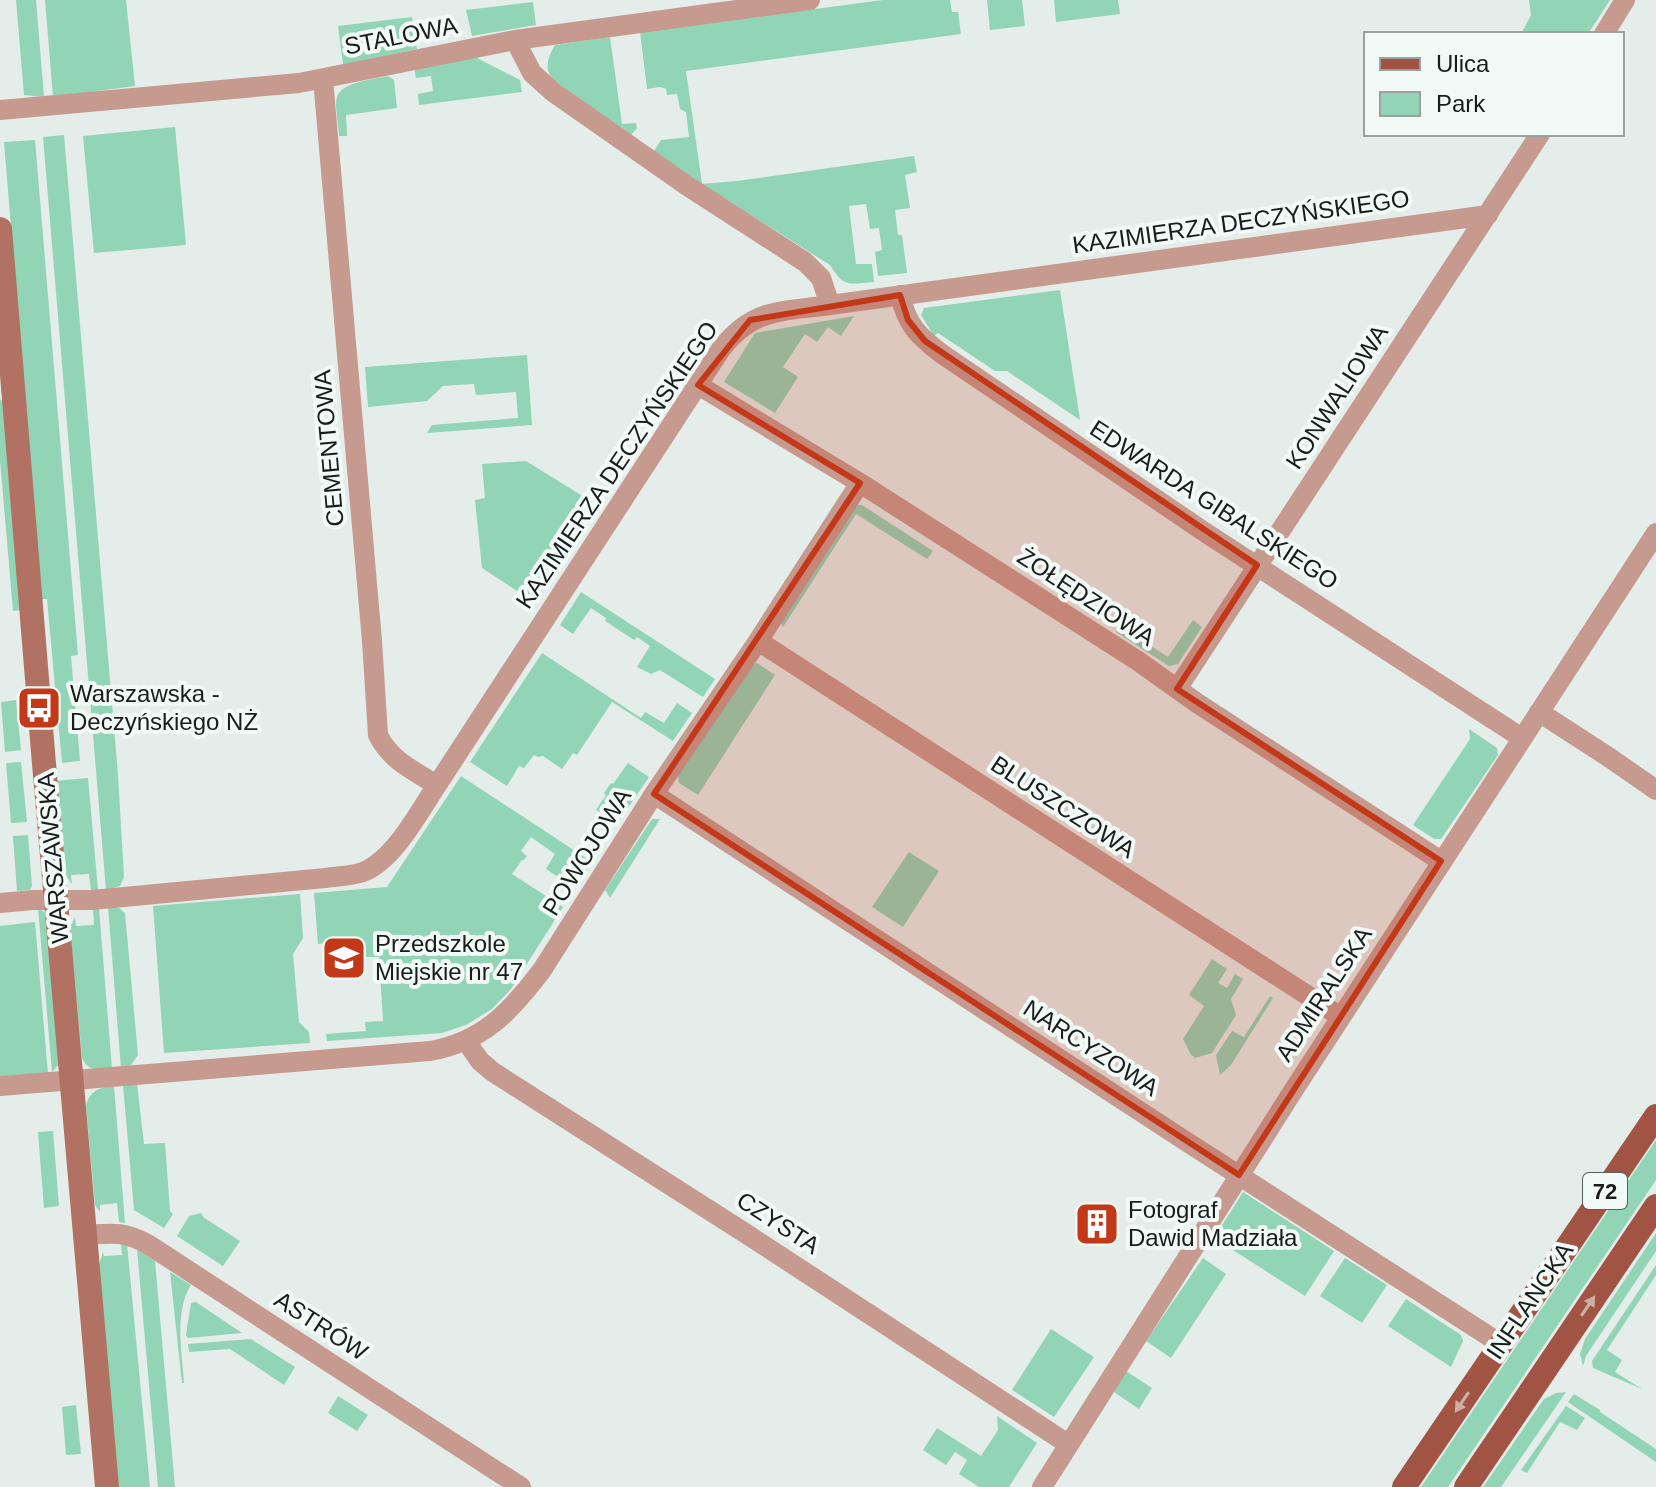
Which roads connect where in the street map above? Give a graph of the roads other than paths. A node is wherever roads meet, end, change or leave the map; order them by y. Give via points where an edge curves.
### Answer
1 (810, 0) edge
2 (1625, 0) edge
3 (1605, 32) edge
4 (515, 40) junction
5 (323, 79) junction
6 (0, 110) edge
7 (1539, 136) edge
8 (1488, 215) junction
9 (0, 229) edge
10 (900, 295) junction
11 (830, 305) junction
12 (698, 385) junction
13 (7, 386) edge
14 (860, 483) junction
15 (1656, 533) edge
16 (1257, 565) junction
17 (758, 641) junction
18 (1177, 689) junction
19 (1539, 712) junction
20 (1522, 738) junction
21 (437, 785) junction
22 (1656, 790) edge
23 (654, 794) junction
24 (1441, 861) junction
25 (57, 901) junction
26 (0, 903) edge
27 (1341, 1017) junction
28 (466, 1041) junction
29 (73, 1081) junction
30 (0, 1086) edge
31 (1656, 1116) edge
32 (1239, 1175) junction
33 (1656, 1206) edge
34 (86, 1235) junction
35 (1501, 1344) junction
36 (1068, 1444) junction
37 (107, 1487) edge
38 (521, 1487) edge
39 (1042, 1487) edge
40 (1404, 1487) edge
41 (1466, 1487) edge

1 - 4 street, STALOWA
2 - 3 street
4 - 5 street, STALOWA
4 - 11 street via 532,73 553,92 805,262 821,278
5 - 6 street, STALOWA
5 - 21 street, CEMENTOWA via 378,735 393,757
7 - 8 street, KONWALIOWA
8 - 10 street, KAZIMIERZA DECZYŃSKIEGO
8 - 16 street, KONWALIOWA
9 - 13 street, WARSZAWSKA
10 - 11 street, KAZIMIERZA DECZYŃSKIEGO
10 - 16 street, EDWARDA GIBALSKIEGO via 908,320 925,341
11 - 12 street, KAZIMIERZA DECZYŃSKIEGO via 750,320 728,340
12 - 14 street, ŻOŁĘDZIOWA
12 - 21 street, KAZIMIERZA DECZYŃSKIEGO
13 - 25 street, WARSZAWSKA
14 - 17 street, POWOJOWA
14 - 18 street, ŻOŁĘDZIOWA
15 - 19 street, ADMIRALSKA
16 - 18 street, KONWALIOWA
16 - 20 street, EDWARDA GIBALSKIEGO
17 - 23 street, POWOJOWA
17 - 27 street, BLUSZCZOWA
18 - 24 street, ŻOŁĘDZIOWA
19 - 20 street, ADMIRALSKA
19 - 22 street
20 - 24 street, ADMIRALSKA
21 - 25 street, KAZIMIERZA DECZYŃSKIEGO via 388,854 360,873
23 - 28 street, POWOJOWA via 523,995
23 - 32 street, NARCYZOWA
24 - 27 street, ADMIRALSKA
25 - 26 street, KAZIMIERZA DECZYŃSKIEGO
25 - 29 street, WARSZAWSKA
27 - 32 street, ADMIRALSKA
28 - 29 street, POWOJOWA via 430,1051
28 - 36 street, CZYSTA via 493,1072
29 - 30 street, POWOJOWA
29 - 34 street, WARSZAWSKA
31 - 35 main road, INFLANCKA / 72
32 - 35 street, NARCYZOWA
32 - 36 street, ADMIRALSKA
41 -> 33 main road, 72
34 - 37 street, WARSZAWSKA
34 - 38 street, ASTRÓW via 120,1233 142,1241
35 -> 40 main road, INFLANCKA / 72
36 - 39 street, ADMIRALSKA

